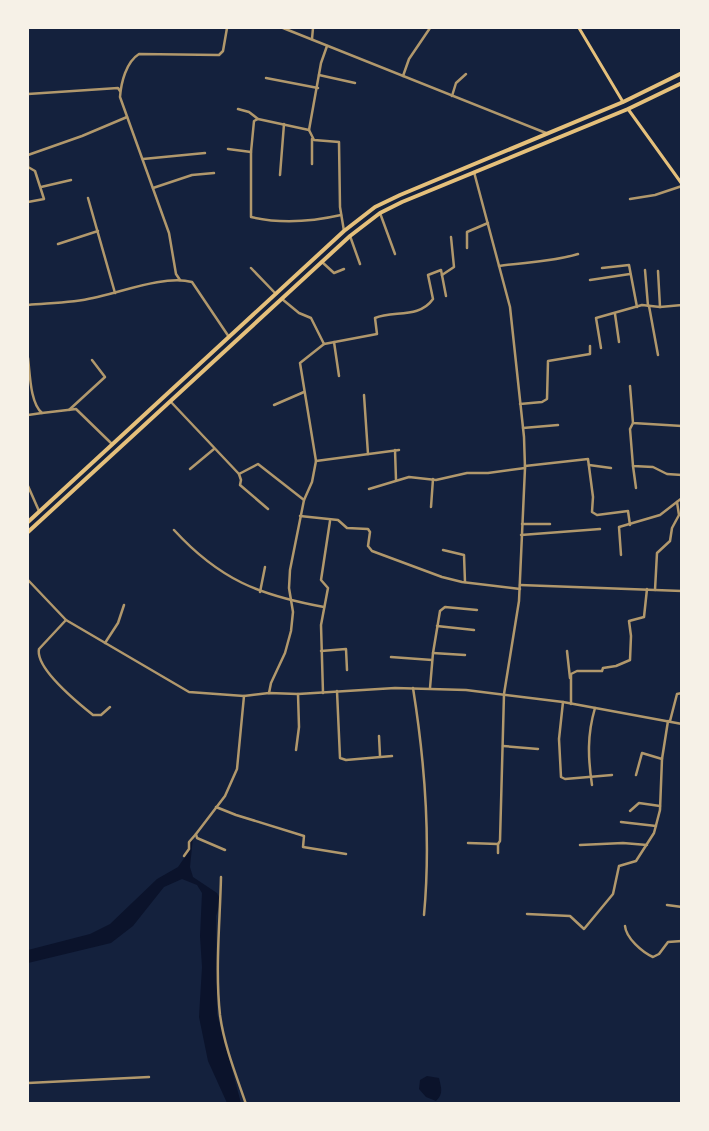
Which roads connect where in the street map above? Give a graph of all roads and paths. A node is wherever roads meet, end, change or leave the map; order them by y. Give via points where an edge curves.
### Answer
1 (227, 28) edge
2 (283, 28) edge
3 (313, 28) edge
4 (430, 28) edge
5 (578, 28) edge
6 (312, 39) junction
7 (327, 46) junction
8 (466, 74) dead end
9 (682, 74) edge
10 (319, 75) junction
11 (403, 76) junction
12 (266, 78) dead end
13 (355, 83) dead end
14 (682, 83) edge
15 (318, 88) junction
16 (120, 92) junction
17 (28, 94) edge
18 (452, 96) junction
19 (624, 102) junction
20 (238, 109) dead end
21 (628, 109) junction
22 (127, 116) junction
23 (258, 119) junction
24 (284, 124) junction
25 (309, 130) junction
26 (548, 134) junction
27 (312, 139) junction
28 (228, 149) dead end
29 (251, 152) junction
30 (205, 153) dead end
31 (28, 155) edge
32 (28, 159) edge
33 (143, 159) junction
34 (312, 164) dead end
35 (28, 167) edge
36 (214, 172) dead end
37 (474, 172) junction
38 (280, 175) dead end
39 (71, 180) dead end
40 (682, 185) edge
41 (41, 187) junction
42 (153, 188) junction
43 (88, 198) dead end
44 (630, 199) dead end
45 (28, 202) edge
46 (380, 213) junction
47 (341, 215) junction
48 (488, 223) junction
49 (98, 231) junction
50 (344, 231) junction
51 (350, 236) junction
52 (451, 236) dead end
53 (58, 244) dead end
54 (467, 248) dead end
55 (394, 254) dead end
56 (578, 254) dead end
57 (322, 262) junction
58 (360, 264) dead end
59 (499, 266) junction
60 (250, 268) dead end
61 (602, 268) dead end
62 (344, 269) dead end
63 (644, 270) dead end
64 (658, 271) dead end
65 (630, 274) junction
66 (442, 275) junction
67 (180, 280) junction
68 (590, 280) dead end
69 (115, 293) junction
70 (276, 294) junction
71 (446, 296) dead end
72 (282, 299) junction
73 (28, 305) edge
74 (682, 305) edge
75 (648, 306) junction
76 (637, 307) junction
77 (660, 307) junction
78 (615, 314) junction
79 (229, 337) junction
80 (334, 342) junction
81 (619, 342) dead end
82 (324, 344) junction
83 (590, 346) dead end
84 (601, 348) dead end
85 (658, 354) dead end
86 (28, 358) edge
87 (92, 360) dead end
88 (339, 376) dead end
89 (630, 386) dead end
90 (304, 392) junction
91 (364, 396) dead end
92 (170, 402) junction
93 (520, 404) junction
94 (274, 405) dead end
95 (68, 410) junction
96 (42, 413) junction
97 (28, 414) edge
98 (633, 423) junction
99 (558, 425) dead end
100 (682, 426) edge
101 (523, 428) junction
102 (112, 444) junction
103 (214, 449) junction
104 (368, 454) junction
105 (316, 461) junction
106 (589, 465) junction
107 (633, 466) junction
108 (525, 467) junction
109 (611, 468) dead end
110 (190, 469) dead end
111 (239, 474) junction
112 (682, 475) edge
113 (433, 479) junction
114 (396, 480) junction
115 (28, 486) edge
116 (636, 488) dead end
117 (369, 489) dead end
118 (682, 498) edge
119 (304, 500) junction
120 (677, 502) junction
121 (431, 507) dead end
122 (268, 509) dead end
123 (39, 511) junction
124 (300, 516) junction
125 (330, 521) junction
126 (28, 522) edge
127 (522, 524) junction
128 (550, 524) dead end
129 (630, 525) junction
130 (600, 529) dead end
131 (174, 530) dead end
132 (28, 532) edge
133 (521, 535) junction
134 (443, 550) dead end
135 (621, 555) dead end
136 (265, 567) dead end
137 (28, 580) edge
138 (465, 582) junction
139 (520, 587) junction
140 (648, 589) junction
141 (655, 590) junction
142 (682, 591) edge
143 (260, 592) junction
144 (292, 601) junction
145 (124, 605) dead end
146 (325, 607) junction
147 (476, 610) dead end
148 (66, 620) junction
149 (437, 626) junction
150 (474, 630) dead end
151 (105, 643) junction
152 (321, 651) junction
153 (567, 651) dead end
154 (433, 653) junction
155 (465, 655) dead end
156 (391, 657) dead end
157 (432, 660) junction
158 (347, 670) dead end
159 (570, 679) junction
160 (413, 688) junction
161 (430, 688) junction
162 (337, 691) junction
163 (323, 692) junction
164 (269, 693) junction
165 (682, 693) edge
166 (298, 694) junction
167 (504, 694) junction
168 (244, 696) junction
169 (563, 702) junction
170 (571, 704) junction
171 (110, 707) dead end
172 (595, 708) junction
173 (669, 721) junction
174 (682, 724) edge
175 (379, 736) dead end
176 (503, 746) junction
177 (538, 749) dead end
178 (296, 750) dead end
179 (380, 756) junction
180 (392, 756) dead end
181 (662, 759) junction
182 (612, 775) dead end
183 (636, 775) dead end
184 (591, 776) junction
185 (592, 785) dead end
186 (216, 806) junction
187 (660, 806) junction
188 (630, 811) dead end
189 (621, 822) dead end
190 (656, 826) junction
191 (196, 834) junction
192 (468, 843) dead end
193 (498, 844) junction
194 (580, 845) dead end
195 (647, 845) junction
196 (226, 850) dead end
197 (498, 853) dead end
198 (346, 854) dead end
199 (184, 856) dead end
200 (221, 877) dead end
201 (667, 905) dead end
202 (682, 907) edge
203 (528, 914) dead end
204 (424, 915) dead end
205 (625, 926) dead end
206 (682, 941) edge
207 (149, 1077) dead end
208 (28, 1083) edge
209 (246, 1104) edge

1 - 16 street via 223,51 219,55 138,54 127,69
2 - 6 street
3 - 6 street
4 - 11 street via 408,59
5 - 19 main road
6 - 7 street
7 - 10 street
7 - 11 street
8 - 18 street via 456,83
9 - 19 main road
10 - 13 street
10 - 15 street
11 - 18 street
12 - 15 street
14 - 21 main road
15 - 25 street
16 - 17 street via 118,88 97,88
16 - 22 street
18 - 26 street
19 - 21 main road
19 - 26 main road
20 - 23 street
21 - 37 main road
21 - 40 main road
22 - 31 street
22 - 33 street
23 - 24 street
23 - 29 street via 254,121
24 - 25 street
24 - 38 street
25 - 27 street
26 - 50 main road via 386,201
27 - 34 street
27 - 47 street via 339,142
28 - 29 street
29 - 47 street via 251,216 295,222
30 - 33 street
32 - 35 street
33 - 42 street
35 - 41 street via 35,171
36 - 42 street via 192,175
37 - 46 main road
37 - 48 street
39 - 41 street
40 - 44 street via 655,195
41 - 45 street via 44,198
42 - 67 street via 170,233 176,274
43 - 49 street
46 - 51 main road
46 - 55 street
47 - 50 street
48 - 54 street via 467,232
48 - 59 street
49 - 53 street
49 - 69 street
50 - 70 main road
51 - 57 main road
51 - 58 street
52 - 66 street via 454,267
56 - 59 street via 558,260
57 - 62 street via 334,273
57 - 72 main road
59 - 93 street via 510,307
60 - 70 street
61 - 65 street via 629,264
63 - 75 street
64 - 77 street
65 - 68 street
65 - 76 street
66 - 71 street
66 - 80 street via 441,270 428,275 433,299 426,306 409,314 375,318 377,334
67 - 69 street
67 - 79 street via 192,282
69 - 73 street via 76,301
70 - 79 main road
72 - 82 street via 310,318
72 - 92 main road
74 - 77 street
75 - 76 street
75 - 77 street
75 - 85 street
76 - 78 street
78 - 81 street
78 - 84 street via 596,318
79 - 102 main road
80 - 82 street
80 - 88 street
82 - 90 street via 300,363
83 - 93 street via 590,354 548,361 547,399
86 - 96 street via 34,399
87 - 95 street via 105,378
89 - 98 street
90 - 94 street
90 - 105 street
91 - 104 street
92 - 103 street
92 - 132 main road
93 - 101 street
95 - 96 street
95 - 102 street via 76,410
96 - 97 street
98 - 100 street
98 - 107 street via 630,430
99 - 101 street
101 - 108 street
102 - 123 main road
103 - 110 street
103 - 111 street
104 - 105 street
104 - 114 street via 397,450
105 - 119 street
106 - 108 street via 588,459
106 - 109 street
106 - 129 street via 592,512 597,515 628,511
107 - 112 street via 653,467 667,474
107 - 116 street
108 - 113 street via 488,473 467,472
108 - 127 street
111 - 119 street via 258,464
111 - 122 street via 240,485
113 - 114 street via 409,477
113 - 121 street
114 - 117 street
115 - 123 street
118 - 120 street
119 - 124 street
120 - 129 street via 660,515
120 - 141 street via 679,515 672,528 672,537 657,553
123 - 126 main road
124 - 125 street
124 - 144 street via 290,570
125 - 138 street via 338,520 351,528 370,530 368,546 372,550 442,577
125 - 146 street via 321,580 328,588
127 - 128 street
127 - 133 street
129 - 135 street via 619,527
130 - 133 street
131 - 143 street via 187,544 238,582
133 - 139 street
134 - 138 street via 464,555
136 - 143 street
137 - 148 street
138 - 139 street
139 - 140 street
139 - 167 street
140 - 141 street
140 - 159 street via 644,617 630,621 630,660 602,671 577,671 571,674
141 - 142 street
143 - 144 street
144 - 146 street
144 - 164 street via 291,631
145 - 151 street via 118,623
146 - 152 street
147 - 149 street via 445,607 440,610
148 - 151 street
148 - 171 street via 39,649 39,660 93,715 100,715
149 - 150 street
149 - 154 street
151 - 168 street via 189,692
152 - 158 street via 346,649
152 - 163 street
153 - 159 street
154 - 155 street
154 - 157 street
156 - 157 street
157 - 161 street
159 - 170 street
160 - 161 street
160 - 162 street
160 - 204 street via 428,839
161 - 167 street
162 - 163 street
162 - 179 street via 340,758
163 - 166 street
164 - 166 street
164 - 168 street
165 - 173 street via 677,694
166 - 178 street
167 - 169 street
167 - 176 street
168 - 186 street via 236,769
169 - 170 street
169 - 184 street via 559,740 561,778
170 - 172 street
172 - 173 street
172 - 184 street via 588,745
173 - 174 street
173 - 181 street
175 - 179 street
176 - 177 street
176 - 193 street
179 - 180 street
181 - 183 street via 642,753
181 - 187 street
182 - 184 street
184 - 185 street
186 - 191 street
186 - 198 street via 304,836 303,848
187 - 188 street via 639,803
187 - 190 street
189 - 190 street
190 - 195 street
191 - 196 street via 197,838
191 - 199 street
192 - 193 street
193 - 197 street
194 - 195 street
195 - 203 street via 636,861 619,866 613,894 584,929 570,916
200 - 209 street via 220,1016
201 - 202 street
205 - 206 street via 633,943 653,957 668,942
207 - 208 street

